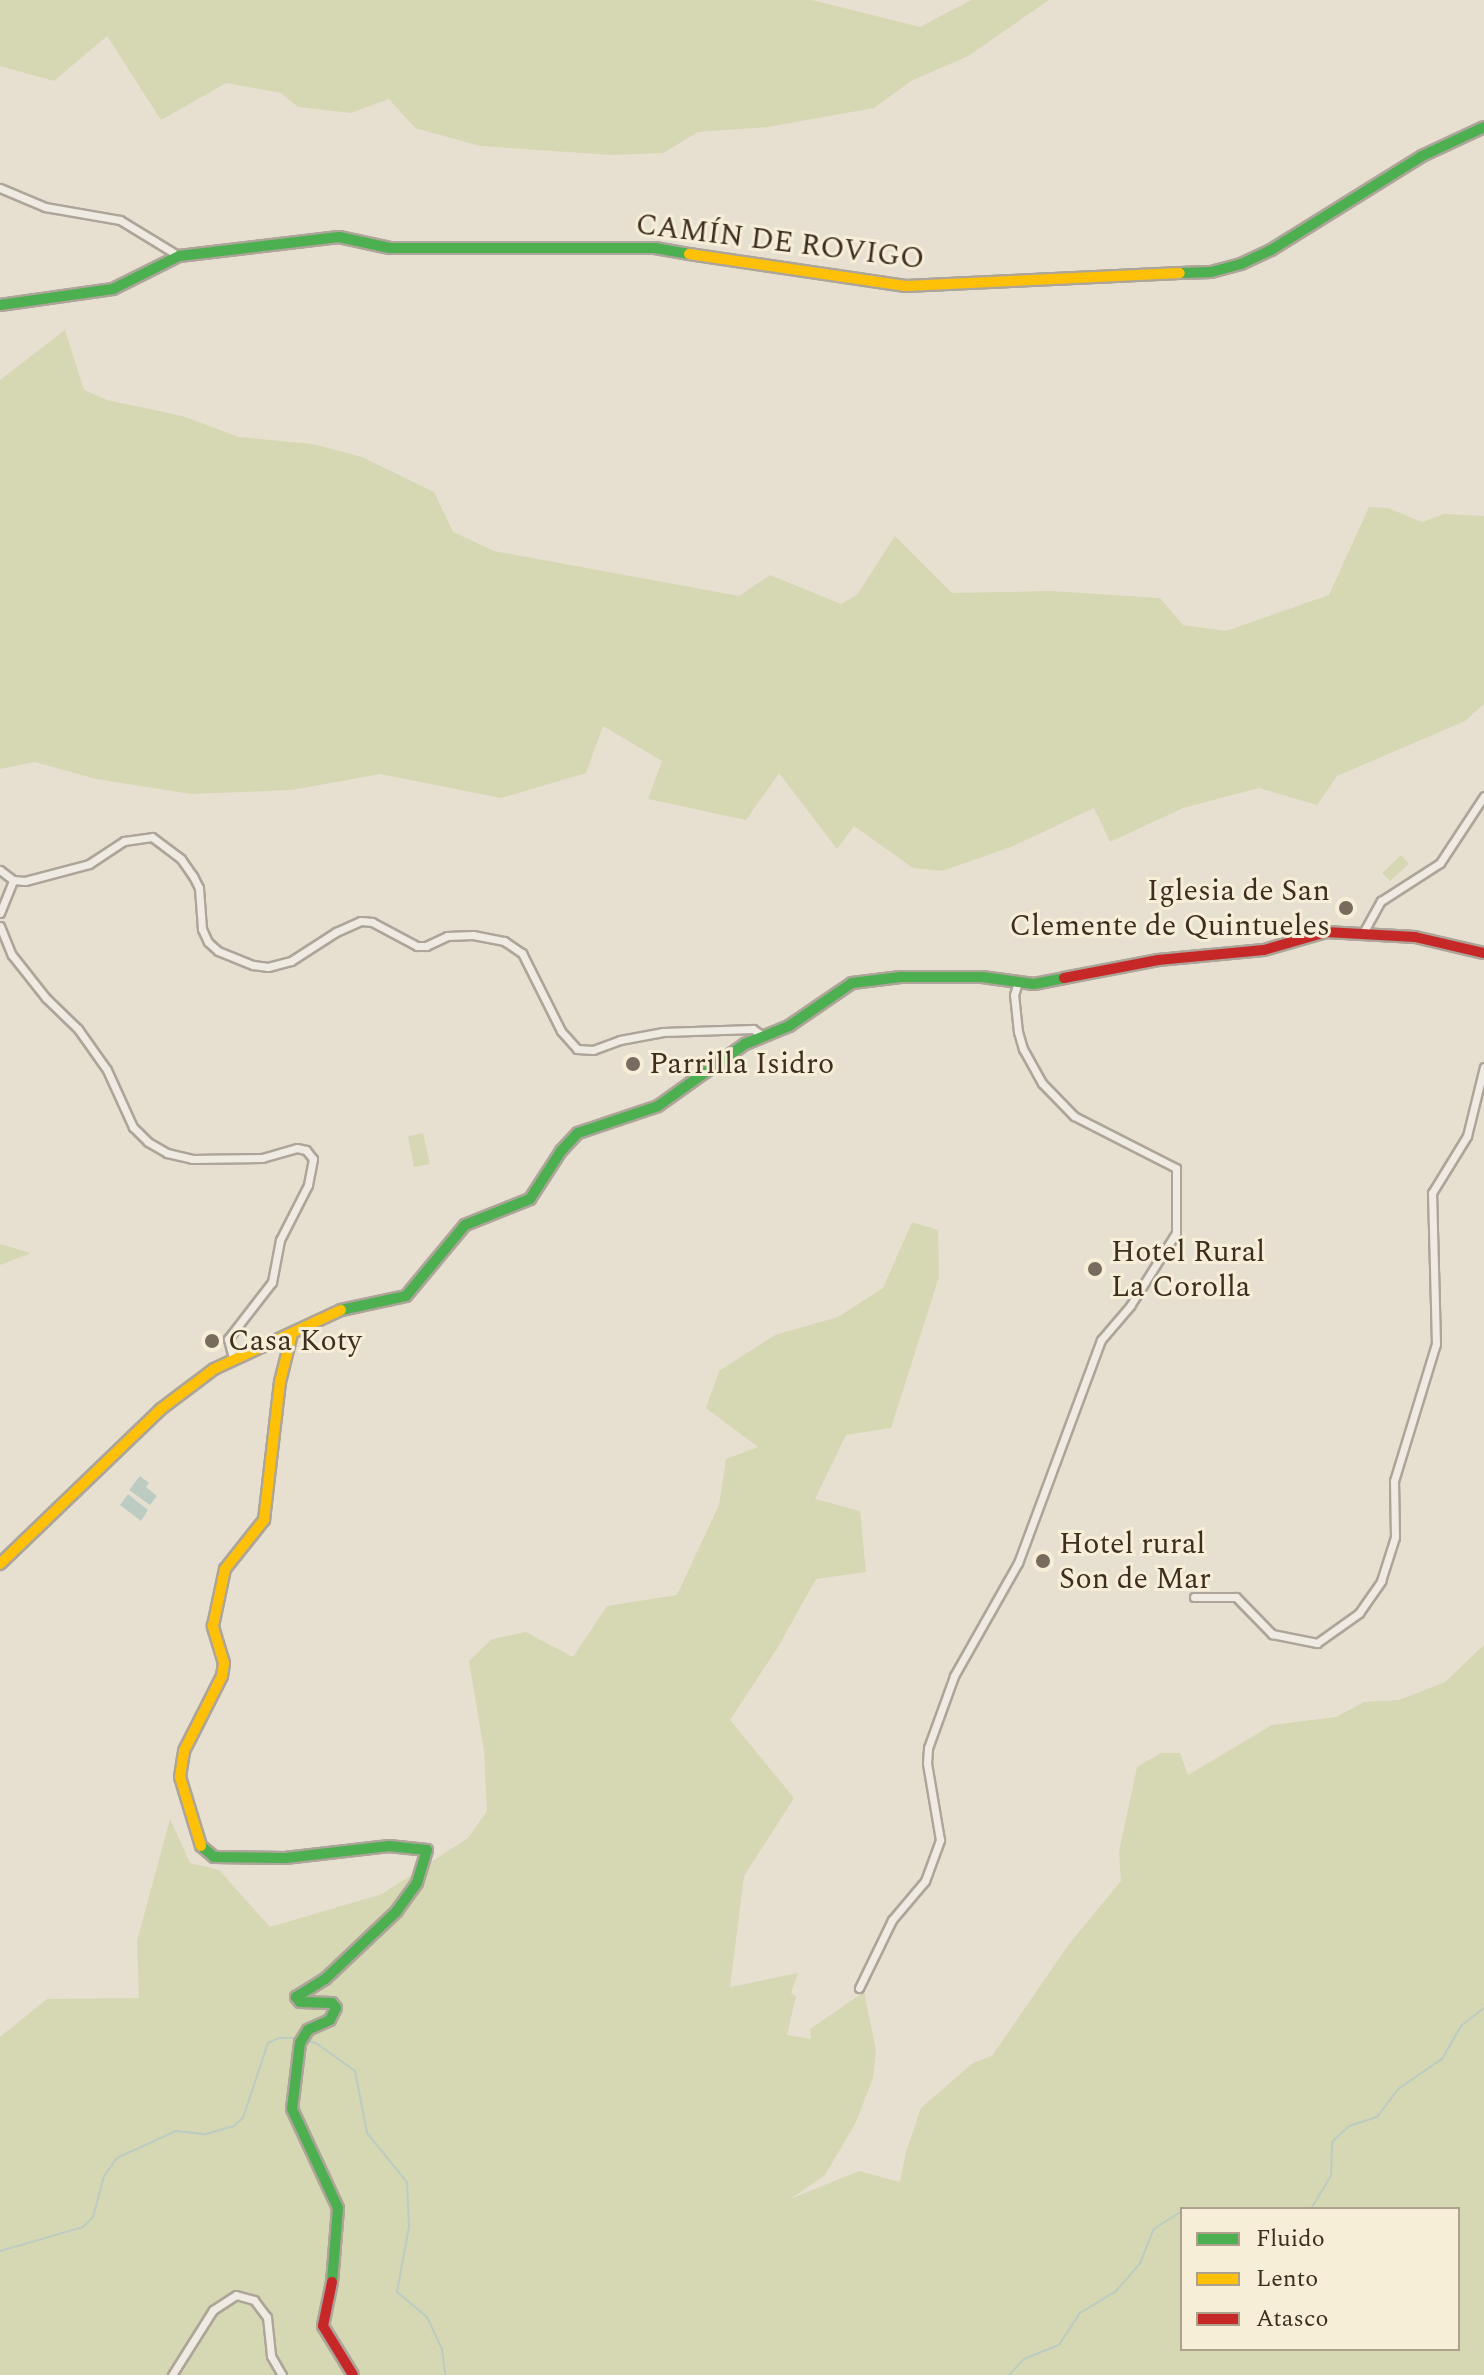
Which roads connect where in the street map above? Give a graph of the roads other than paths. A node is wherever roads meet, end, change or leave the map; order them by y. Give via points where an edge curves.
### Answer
1 (1484, 127) edge
2 (0, 188) edge
3 (179, 256) junction
4 (0, 305) edge
5 (1484, 796) edge
6 (0, 870) edge
7 (13, 880) junction
8 (0, 913) edge
9 (0, 926) edge
10 (1363, 933) junction
11 (1484, 953) edge
12 (1018, 982) junction
13 (763, 1036) junction
14 (1484, 1067) edge
15 (292, 1334) junction
16 (233, 1358) junction
17 (0, 1564) edge
18 (1194, 1597) dead end
19 (859, 1988) dead end
20 (172, 2375) edge
21 (282, 2375) edge
22 (353, 2375) edge

1 - 3 street, CAMÍN DE ROVIGO via 1422,156 1271,250 1241,264 1182,275 906,286 655,248 401,249 345,237
2 - 3 street via 45,207 120,220
3 - 4 street, CAMÍN DE ROVIGO via 113,289
5 - 10 street via 1440,863 1381,901
6 - 7 street
7 - 8 street
7 - 13 street via 89,864 113,845 152,837 181,859 193,876 208,942 253,965 291,961 361,921 417,946 447,936 473,935 504,941 522,953 561,1031 577,1049 593,1050 663,1032 753,1029
9 - 16 street via 12,955 107,1070 133,1127 148,1142 192,1159 262,1158 297,1148 313,1159 308,1185 280,1240 272,1282 228,1339
10 - 11 street via 1415,937
10 - 12 street via 1326,932 1264,950 1158,960 1034,984
12 - 13 street via 982,977 865,979
12 - 19 street via 1018,1032 1042,1083 1074,1116 1176,1168 1176,1233 1130,1306 1101,1340 1018,1563 954,1676 928,1748 940,1840 925,1881 892,1920
13 - 15 street via 658,1106 578,1133 530,1199 465,1225 406,1296 335,1311
14 - 18 street via 1467,1136 1432,1193 1436,1344 1394,1481 1395,1537 1381,1581 1359,1613 1317,1643 1272,1634 1236,1597
15 - 16 street
15 - 22 street via 280,1382 264,1520 225,1569 213,1626 222,1650 222,1676 179,1766 198,1843 221,1859 413,1846 427,1850 417,1883 397,1911 325,1979 296,1997 336,2008 330,2020 302,2039 293,2116 338,2208 334,2273 323,2326
16 - 17 street via 161,1409
20 - 21 street via 213,2310 236,2295 254,2300 267,2317 271,2356

